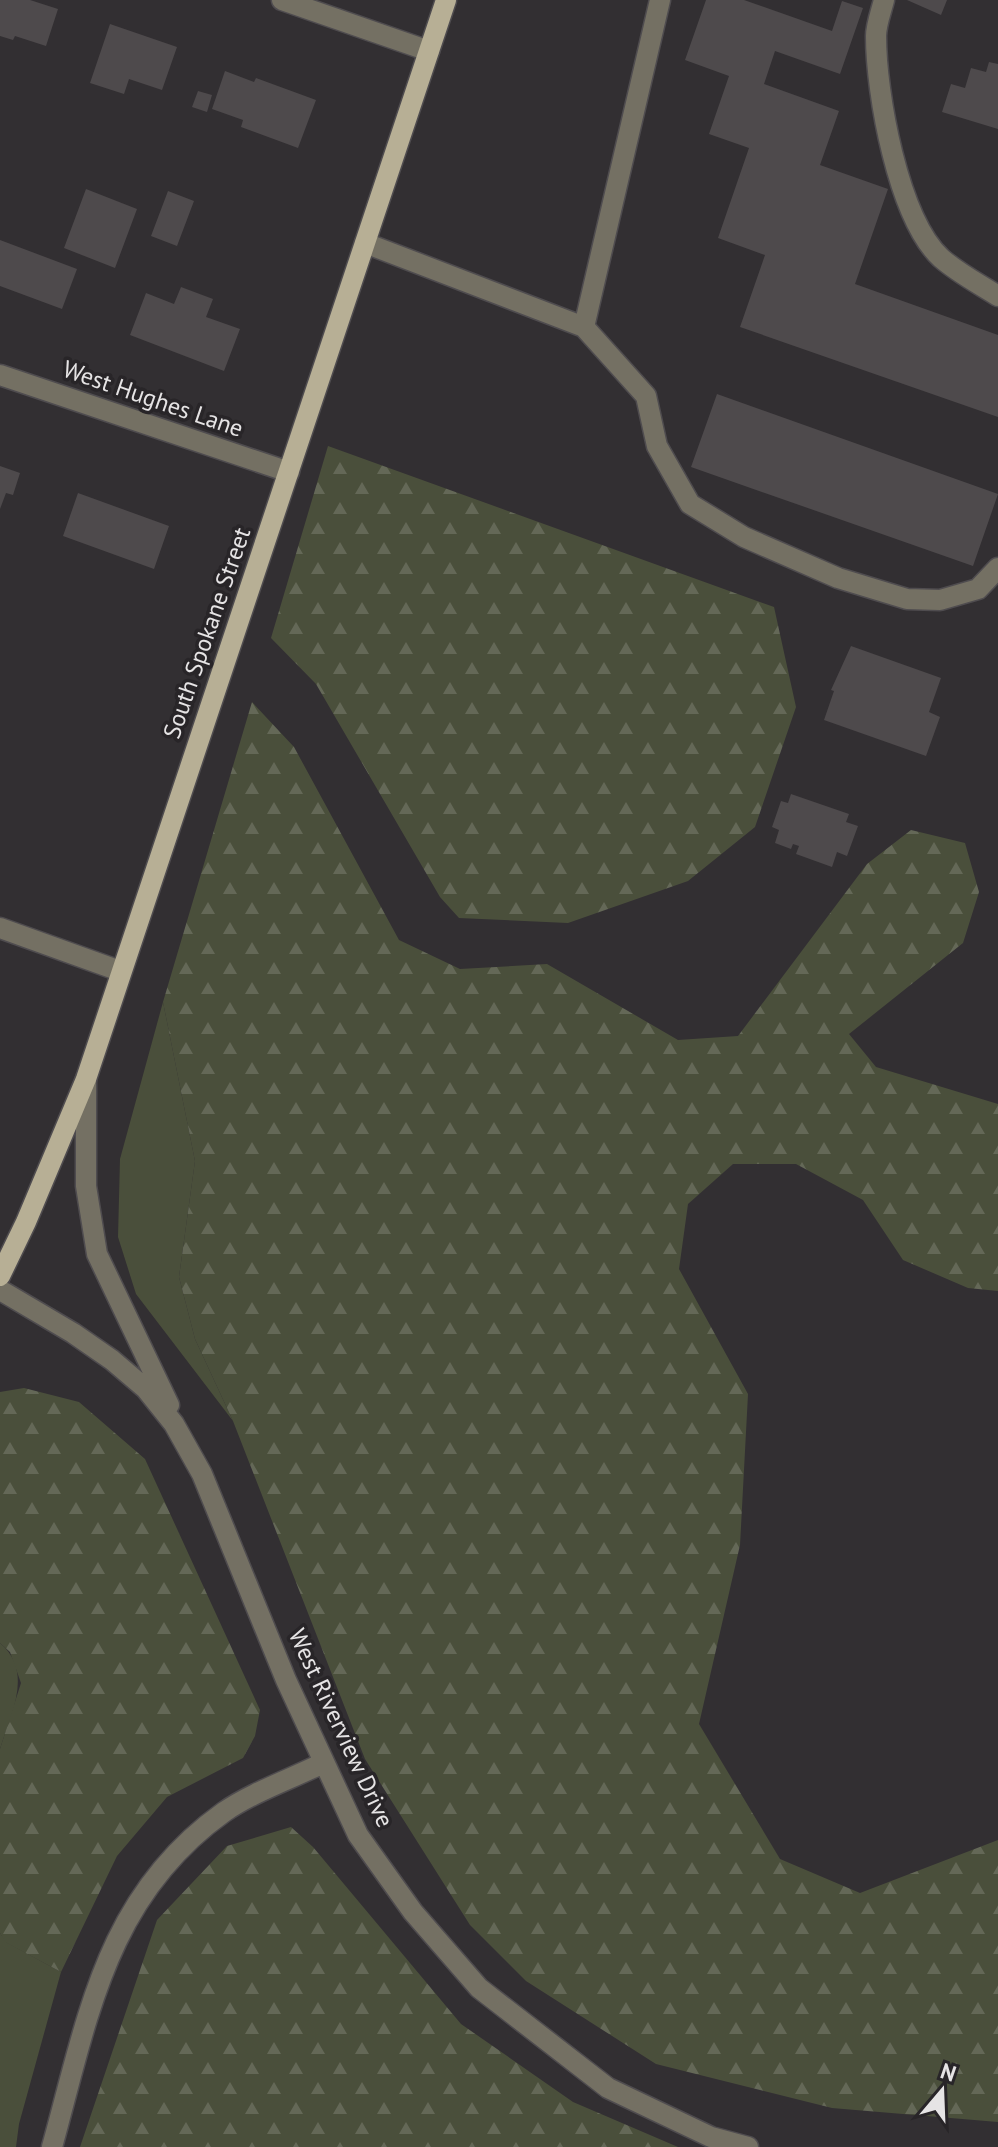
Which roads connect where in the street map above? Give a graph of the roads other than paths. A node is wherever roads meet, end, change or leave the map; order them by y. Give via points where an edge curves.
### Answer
1 (282, 0) edge
2 (446, 0) edge
3 (660, 0) edge
4 (884, 0) edge
5 (429, 51) junction
6 (365, 243) junction
7 (998, 296) edge
8 (584, 327) junction
9 (0, 375) edge
10 (289, 472) junction
11 (998, 568) edge
12 (0, 928) edge
13 (120, 971) junction
14 (86, 1079) junction
15 (0, 1276) edge
16 (0, 1290) edge
17 (202, 1474) junction
18 (323, 1763) junction
19 (52, 2147) edge
20 (748, 2147) edge

1 - 5 street
2 - 5 main road, South Spokane Street
3 - 8 street
4 - 7 street via 876,35 889,146 902,184 939,256
5 - 6 main road, South Spokane Street
6 - 8 street
6 - 10 main road, South Spokane Street
8 - 11 street via 646,396 657,446 690,504 744,537 838,578 907,599 940,600 978,589
9 - 10 street, West Hughes Lane
10 - 13 main road, South Spokane Street
12 - 13 street
13 - 14 main road, South Spokane Street
14 - 15 main road, South Spokane Street
14 - 17 street via 86,1186 97,1254
16 - 17 street, West Riverview Drive via 73,1333 146,1389 174,1424
17 - 18 street, West Riverview Drive
18 - 19 street via 226,1811 173,1855 131,1909 101,1970
18 - 20 street, West Riverview Drive via 358,1835 413,1912 479,1988 608,2088 711,2137

